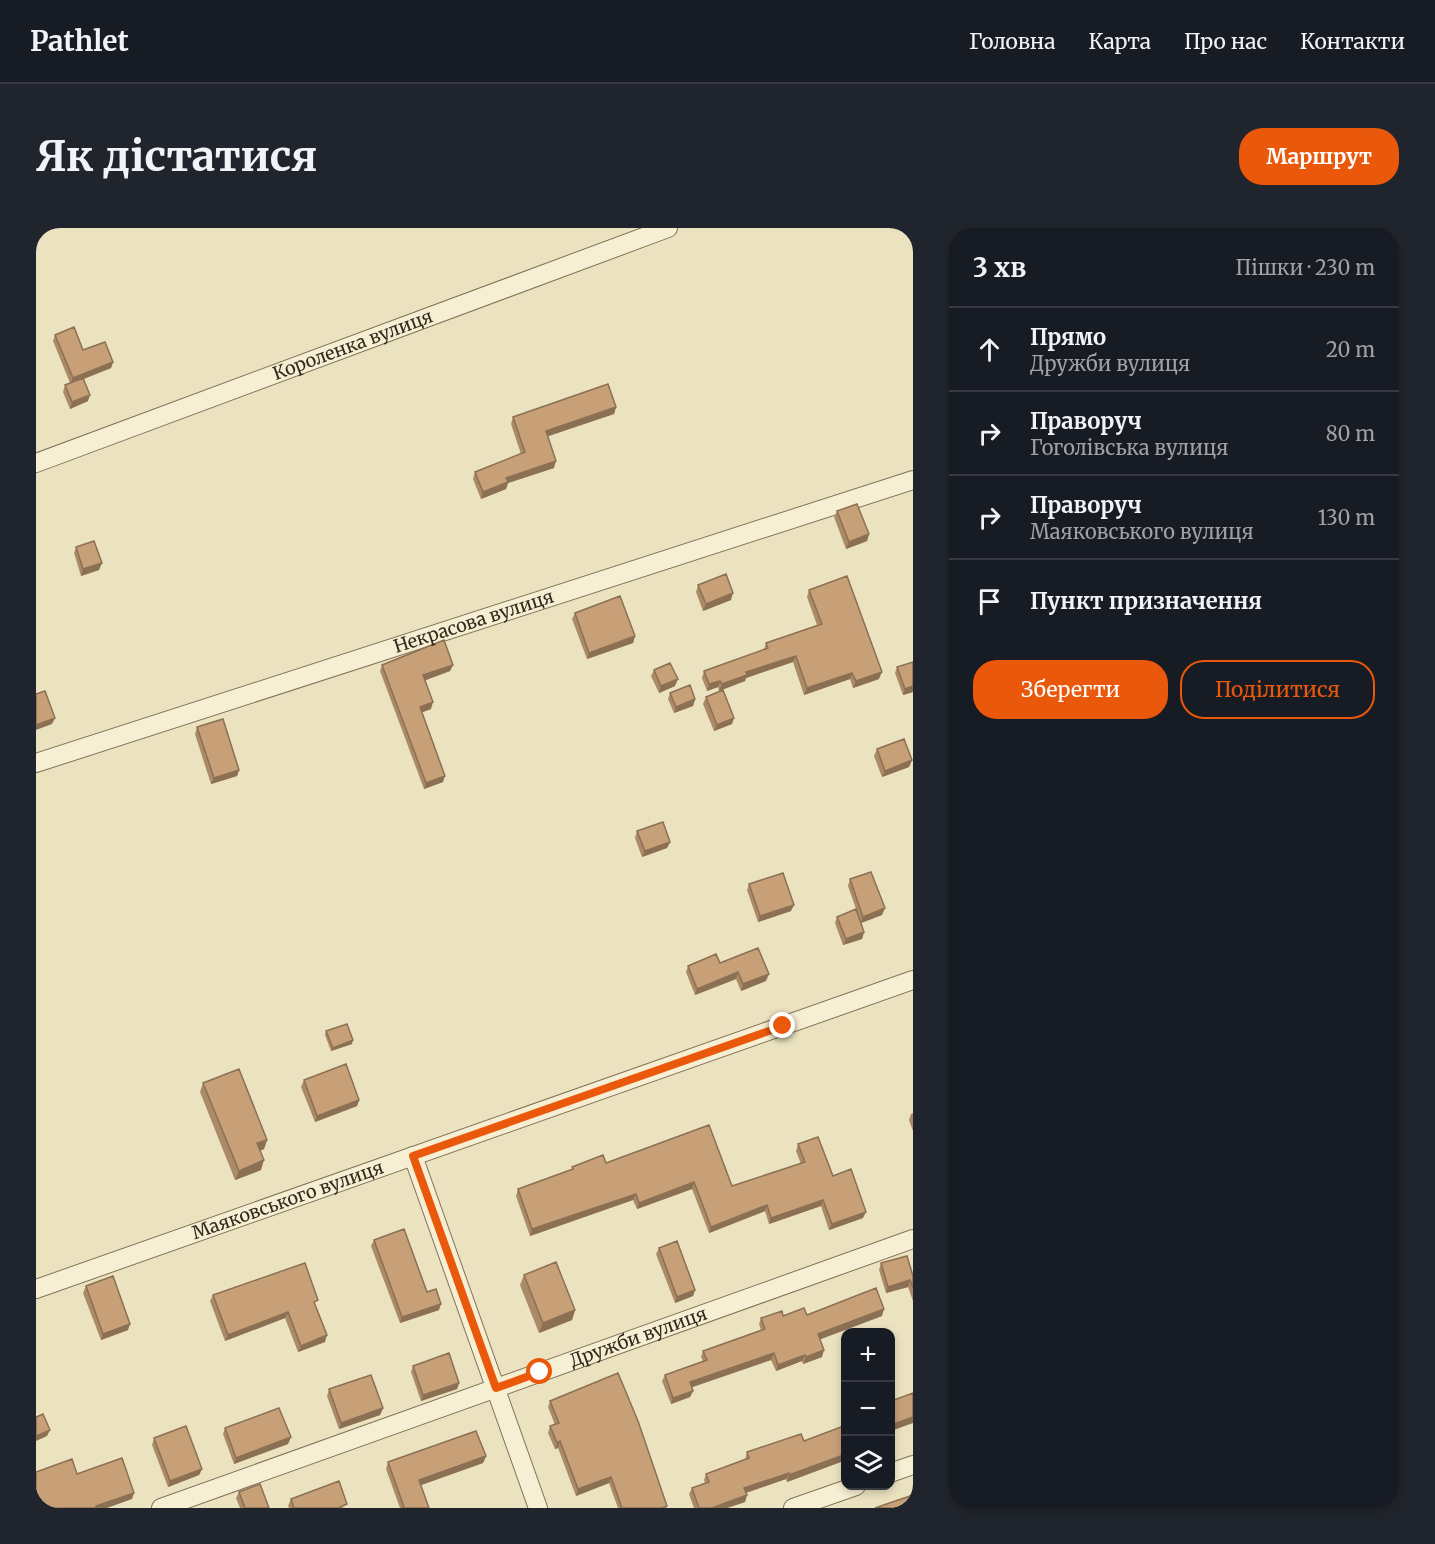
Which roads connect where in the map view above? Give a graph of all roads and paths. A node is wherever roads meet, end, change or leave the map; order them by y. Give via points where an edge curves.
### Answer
1 (668, 228) edge
2 (36, 463) edge
3 (913, 480) edge
4 (36, 763) edge
5 (913, 980) edge
6 (413, 1156) junction
7 (913, 1239) edge
8 (36, 1289) edge
9 (496, 1388) junction
10 (913, 1465) edge
11 (895, 1472) edge
12 (842, 1490) edge
13 (161, 1508) edge
14 (538, 1508) edge
15 (793, 1508) edge

1 - 2 street, Короленка вулиця
3 - 4 street, Некрасова вулиця
5 - 6 street, Маяковського вулиця
6 - 8 street, Маяковського вулиця
6 - 9 street
7 - 9 street, Дружби вулиця
9 - 13 street, Дружби вулиця
9 - 14 street
10 - 11 street
12 - 15 street

